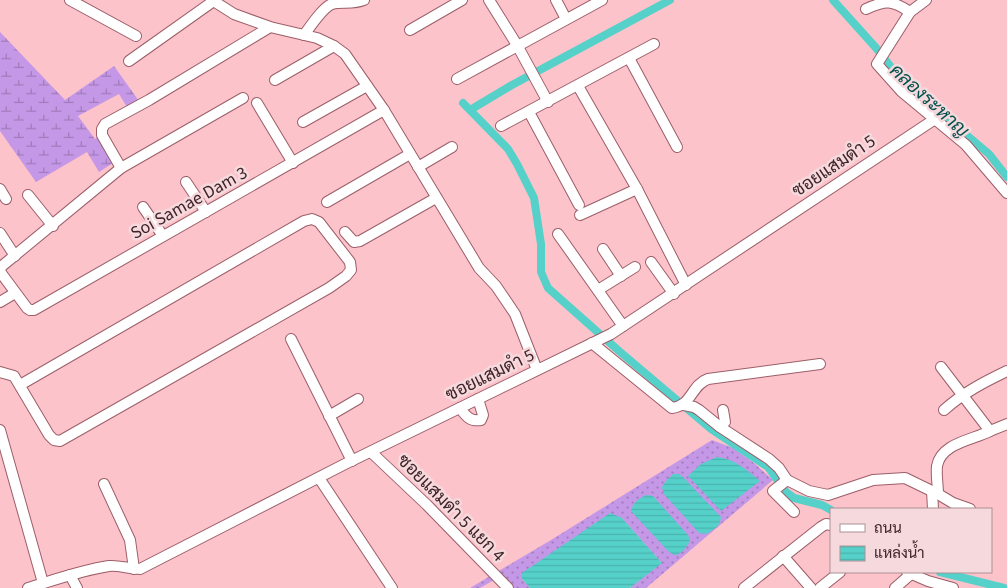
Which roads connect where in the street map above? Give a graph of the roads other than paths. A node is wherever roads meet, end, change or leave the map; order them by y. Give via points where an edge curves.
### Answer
1 (70, 0) edge
2 (214, 0) edge
3 (364, 0) edge
4 (462, 0) edge
5 (489, 0) edge
6 (556, 0) edge
7 (602, 0) edge
8 (926, 0) edge
9 (866, 9) dead end
10 (910, 12) junction
11 (566, 19) junction
12 (270, 27) junction
13 (410, 30) dead end
14 (304, 34) junction
15 (136, 36) dead end
16 (654, 44) dead end
17 (517, 45) junction
18 (334, 46) junction
19 (629, 58) junction
20 (129, 61) dead end
21 (457, 79) dead end
22 (275, 80) dead end
23 (367, 86) junction
24 (578, 86) junction
25 (243, 98) dead end
26 (548, 102) junction
27 (257, 103) dead end
28 (384, 110) junction
29 (529, 112) junction
30 (935, 119) junction
31 (303, 122) dead end
32 (502, 126) dead end
33 (452, 147) dead end
34 (678, 147) dead end
35 (410, 154) junction
36 (293, 163) junction
37 (418, 167) junction
38 (121, 168) junction
39 (186, 182) dead end
40 (0, 189) edge
41 (637, 189) junction
42 (1007, 193) edge
43 (28, 195) dead end
44 (436, 198) junction
45 (6, 199) dead end
46 (326, 202) dead end
47 (143, 207) dead end
48 (206, 212) junction
49 (53, 226) junction
50 (345, 232) dead end
51 (0, 233) edge
52 (558, 234) dead end
53 (163, 236) junction
54 (603, 249) dead end
55 (15, 256) junction
56 (651, 262) dead end
57 (635, 267) dead end
58 (621, 276) junction
59 (686, 285) junction
60 (598, 290) junction
61 (15, 293) junction
62 (674, 294) junction
63 (0, 302) edge
64 (624, 326) junction
65 (291, 339) dead end
66 (593, 343) junction
67 (820, 364) dead end
68 (941, 367) dead end
69 (537, 370) junction
70 (1007, 371) edge
71 (0, 372) edge
72 (20, 385) junction
73 (963, 395) junction
74 (358, 399) dead end
75 (478, 399) junction
76 (684, 405) junction
77 (460, 408) junction
78 (723, 410) dead end
79 (944, 410) dead end
80 (329, 416) junction
81 (1007, 424) edge
82 (720, 426) junction
83 (0, 430) edge
84 (990, 431) junction
85 (372, 452) junction
86 (352, 461) junction
87 (319, 478) junction
88 (787, 480) junction
89 (104, 484) dead end
90 (935, 492) junction
91 (933, 508) edge
92 (967, 508) edge
93 (794, 512) dead end
94 (826, 526) edge
95 (783, 556) junction
96 (134, 569) junction
97 (839, 573) edge
98 (909, 573) edge
99 (70, 575) junction
100 (43, 583) junction
101 (28, 588) edge
102 (77, 588) edge
103 (392, 588) edge
104 (508, 588) edge
105 (744, 588) edge
106 (811, 588) edge
107 (820, 588) edge
108 (895, 588) edge
109 (953, 588) edge

1 - 15 street
2 - 12 street via 234,14
2 - 20 street
3 - 14 street via 332,4
4 - 13 street
5 - 17 street
6 - 11 street
7 - 11 street
8 - 10 street
9 - 10 street via 887,1 896,2
10 - 30 street via 877,64 890,80
11 - 17 street
12 - 14 street
12 - 38 street via 105,124 102,135
14 - 18 street
16 - 19 street
17 - 21 street
17 - 26 street
18 - 22 street
18 - 23 street via 351,61
19 - 24 street
19 - 34 street
23 - 28 street
23 - 31 street
24 - 26 street
24 - 41 street
25 - 38 street, Soi Samae Dam 3
26 - 29 street
27 - 36 street
28 - 35 street
28 - 36 street, Soi Samae Dam 3
29 - 32 street
29 - 41 street via 580,210
30 - 42 street via 966,145
30 - 59 street, ซอยแสมดำ 5
33 - 37 street
35 - 37 street
35 - 46 street
36 - 48 street, Soi Samae Dam 3
37 - 44 street
38 - 49 street, Soi Samae Dam 3
39 - 48 street
40 - 45 street
41 - 59 street
43 - 49 street
44 - 50 street via 360,241 354,242
44 - 69 street via 479,268 515,314
47 - 53 street
48 - 53 street, Soi Samae Dam 3
49 - 55 street, Soi Samae Dam 3
51 - 55 street
52 - 60 street
53 - 61 street, Soi Samae Dam 3 via 34,310 27,308
54 - 58 street
55 - 61 street, Soi Samae Dam 3 via 0,270
56 - 62 street
57 - 58 street
58 - 60 street
59 - 62 street, ซอยแสมดำ 5
60 - 64 street
61 - 63 street
62 - 64 street, ซอยแสมดำ 5
64 - 66 street, ซอยแสมดำ 5
65 - 80 street
66 - 69 street, ซอยแสมดำ 5
66 - 76 street via 672,408
67 - 76 street via 708,380 698,386
68 - 73 street
69 - 75 street, ซอยแสมดำ 5
70 - 73 street
71 - 72 street via 14,376
72 - 72 street via 49,435 60,441 329,288 351,270 350,262 319,222 312,219 304,221
73 - 79 street
73 - 84 street
74 - 80 street
75 - 77 street, ซอยแสมดำ 5
75 - 77 street via 483,415 481,420 469,419
76 - 82 street via 694,407
77 - 85 street, ซอยแสมดำ 5
78 - 82 street via 725,422
80 - 86 street
81 - 84 street
82 - 88 street via 769,459
83 - 100 street
84 - 90 street via 944,452 939,459
85 - 86 street, ซอยแสมดำ 5
85 - 104 street, ซอยแสมดำ 5 แยก 4
86 - 87 street, ซอยแสมดำ 5
87 - 96 street, ซอยแสมดำ 5 via 140,569
87 - 103 street
88 - 90 street via 828,495 873,480 891,478 905,478
88 - 93 street via 773,491
89 - 96 street via 130,540
90 - 91 street
90 - 92 street
94 - 95 street
95 - 105 street
95 - 106 street
96 - 99 street, ซอยแสมดำ 5 via 110,566
97 - 107 street
98 - 108 street
98 - 109 street
99 - 100 street, ซอยแสมดำ 5
99 - 102 street
100 - 101 street, ซอยแสมดำ 5

